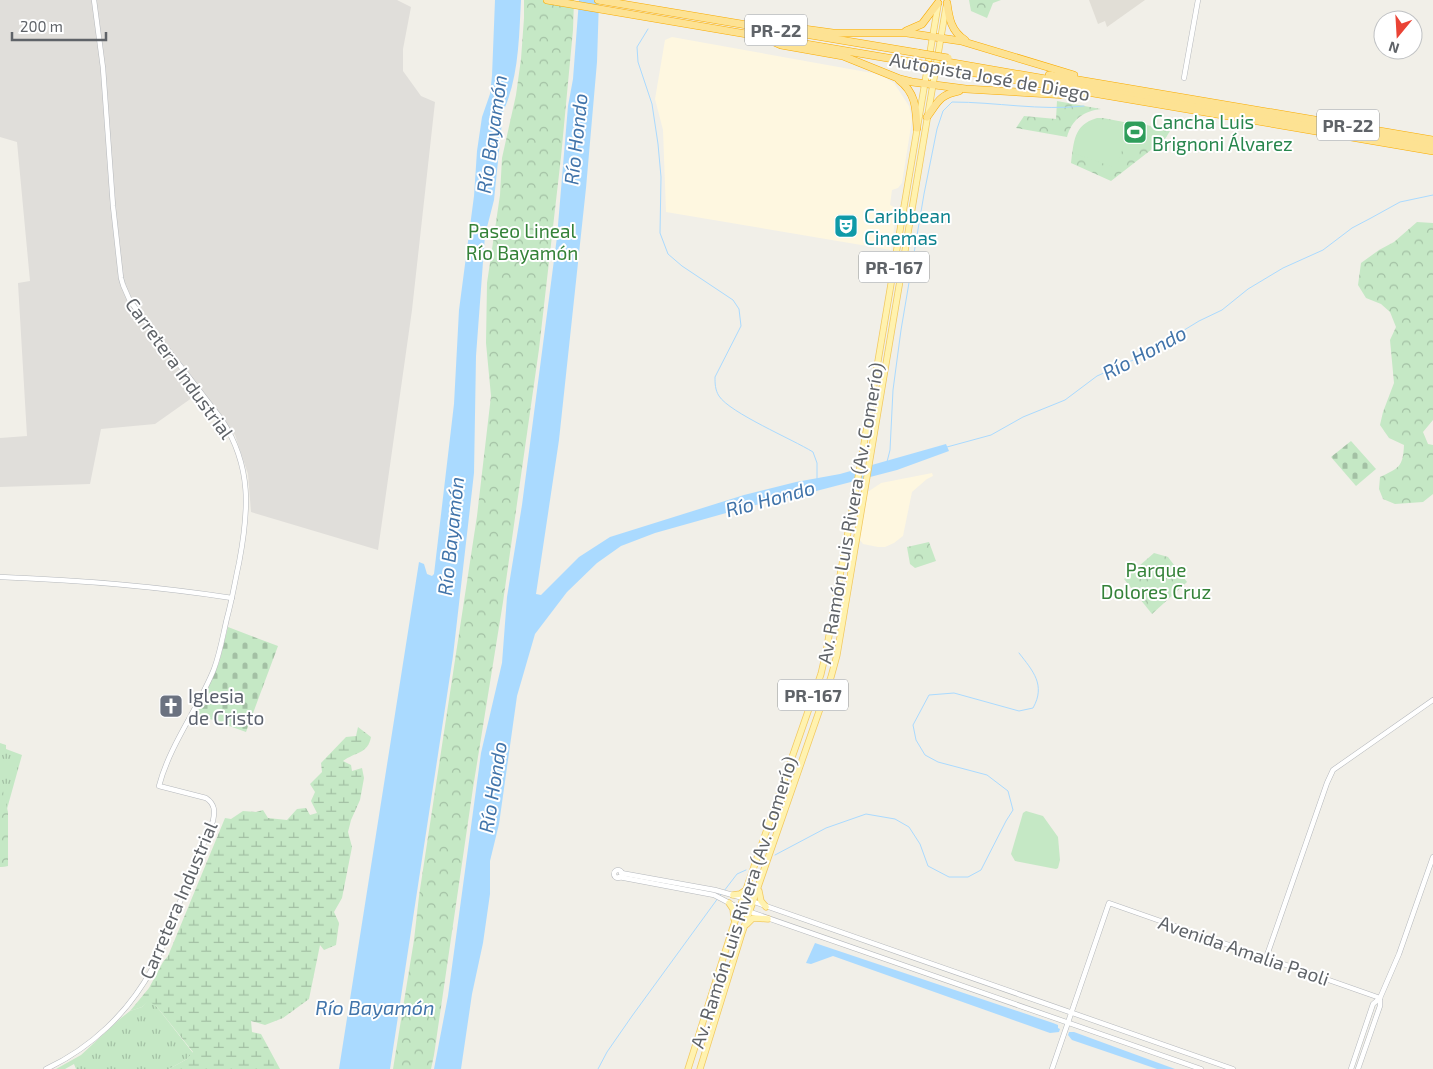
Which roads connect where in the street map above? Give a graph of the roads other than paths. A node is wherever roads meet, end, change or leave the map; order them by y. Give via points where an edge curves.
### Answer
1 (94, 0) edge
2 (547, 0) edge
3 (598, 0) edge
4 (1198, 0) edge
5 (947, 1) edge
6 (938, 2) edge
7 (636, 6) junction
8 (761, 27) junction
9 (898, 32) junction
10 (741, 33) junction
11 (760, 36) junction
12 (936, 37) junction
13 (972, 44) junction
14 (917, 58) junction
15 (947, 63) junction
16 (895, 77) junction
17 (1184, 78) dead end
18 (924, 84) junction
19 (932, 85) junction
20 (1125, 87) junction
21 (966, 89) junction
22 (1123, 99) junction
23 (927, 117) junction
24 (916, 128) junction
25 (1433, 140) edge
26 (1433, 146) edge
27 (1433, 151) edge
28 (0, 577) edge
29 (232, 598) junction
30 (1433, 700) edge
31 (1433, 856) edge
32 (758, 887) junction
33 (746, 890) junction
34 (732, 895) junction
35 (743, 898) junction
36 (729, 902) junction
37 (753, 902) junction
38 (766, 907) junction
39 (739, 908) junction
40 (750, 912) junction
41 (768, 918) junction
42 (734, 924) junction
43 (743, 930) junction
44 (1266, 958) junction
45 (1380, 998) junction
46 (1071, 1013) junction
47 (1067, 1023) junction
48 (46, 1069) edge
49 (688, 1069) edge
50 (700, 1069) edge
51 (1052, 1069) edge
52 (1201, 1069) edge
53 (1233, 1069) edge
54 (1351, 1069) edge
55 (1358, 1069) edge

1 - 29 street, Carretera Industrial via 123,285 130,301 222,420 243,467 247,495 246,524
2 - 10 highway, Autopista José de Diego / PR-22
3 - 7 highway, Autopista José de Diego / PR-22
4 - 17 street
5 - 12 main road, Av. Ramón Luis Rivera (Av. Comerío) / PR-167
5 - 13 highway via 953,28
6 - 9 highway via 922,24
6 - 12 main road, Av. Ramón Luis Rivera (Av. Comerío) / PR-167
7 - 8 highway, Autopista José de Diego / PR-22
7 - 14 highway
8 - 9 highway via 782,26 834,33
8 - 14 highway, Autopista José de Diego / PR-22
9 - 12 highway
10 - 11 highway, Autopista José de Diego / PR-22
10 - 14 highway via 760,33
11 - 14 highway, Autopista José de Diego / PR-22
11 - 16 highway via 781,45 843,56
12 - 13 highway
12 - 18 main road, Av. Ramón Luis Rivera (Av. Comerío) / PR-167
12 - 19 main road, Av. Ramón Luis Rivera (Av. Comerío) / PR-167
13 - 20 highway via 1065,73
14 - 15 highway, Autopista José de Diego / PR-22, bridge
15 - 20 highway, Autopista José de Diego / PR-22
15 - 22 highway, Autopista José de Diego / PR-22
15 - 26 highway
16 - 18 highway
16 - 24 highway via 914,98
18 - 19 highway
18 - 24 main road, Av. Ramón Luis Rivera (Av. Comerío) / PR-167
19 - 21 highway
19 - 23 main road, Av. Ramón Luis Rivera (Av. Comerío) / PR-167
20 - 25 highway, Autopista José de Diego / PR-22
21 - 22 highway
21 - 23 highway via 942,97
22 - 27 highway, Autopista José de Diego / PR-22
23 - 32 main road, Av. Ramón Luis Rivera (Av. Comerío) / PR-167 via 837,655
24 - 33 main road, Av. Ramón Luis Rivera (Av. Comerío) / PR-167 via 826,652
28 - 29 street via 98,582
29 - 48 street, Carretera Industrial via 214,670 175,744 159,786 210,800 214,808 213,821 158,957 144,981 119,1016 97,1037
30 - 44 street via 1333,770
31 - 45 street
32 - 37 main road, Av. Ramón Luis Rivera (Av. Comerío) / PR-167
32 - 38 main road
33 - 34 main road
33 - 35 main road, Av. Ramón Luis Rivera (Av. Comerío) / PR-167
34 - 35 street
34 - 36 street via 620,875
35 - 37 street
35 - 39 main road, Av. Ramón Luis Rivera (Av. Comerío) / PR-167
36 - 39 street
36 - 42 main road
37 - 38 street
37 - 40 main road, Av. Ramón Luis Rivera (Av. Comerío) / PR-167
38 - 46 street
39 - 40 street
39 - 42 main road, Av. Ramón Luis Rivera (Av. Comerío) / PR-167
40 - 41 street
40 - 43 main road, Av. Ramón Luis Rivera (Av. Comerío) / PR-167
41 - 43 main road via 753,918
41 - 47 street
42 - 49 main road, Av. Ramón Luis Rivera (Av. Comerío) / PR-167
43 - 50 main road, Av. Ramón Luis Rivera (Av. Comerío) / PR-167
44 - 45 street, Avenida Amalia Paoli
44 - 46 street, Avenida Amalia Paoli via 1109,903
45 - 54 street via 1373,1004
45 - 55 street
46 - 47 street
46 - 53 street
47 - 51 street
47 - 52 street

